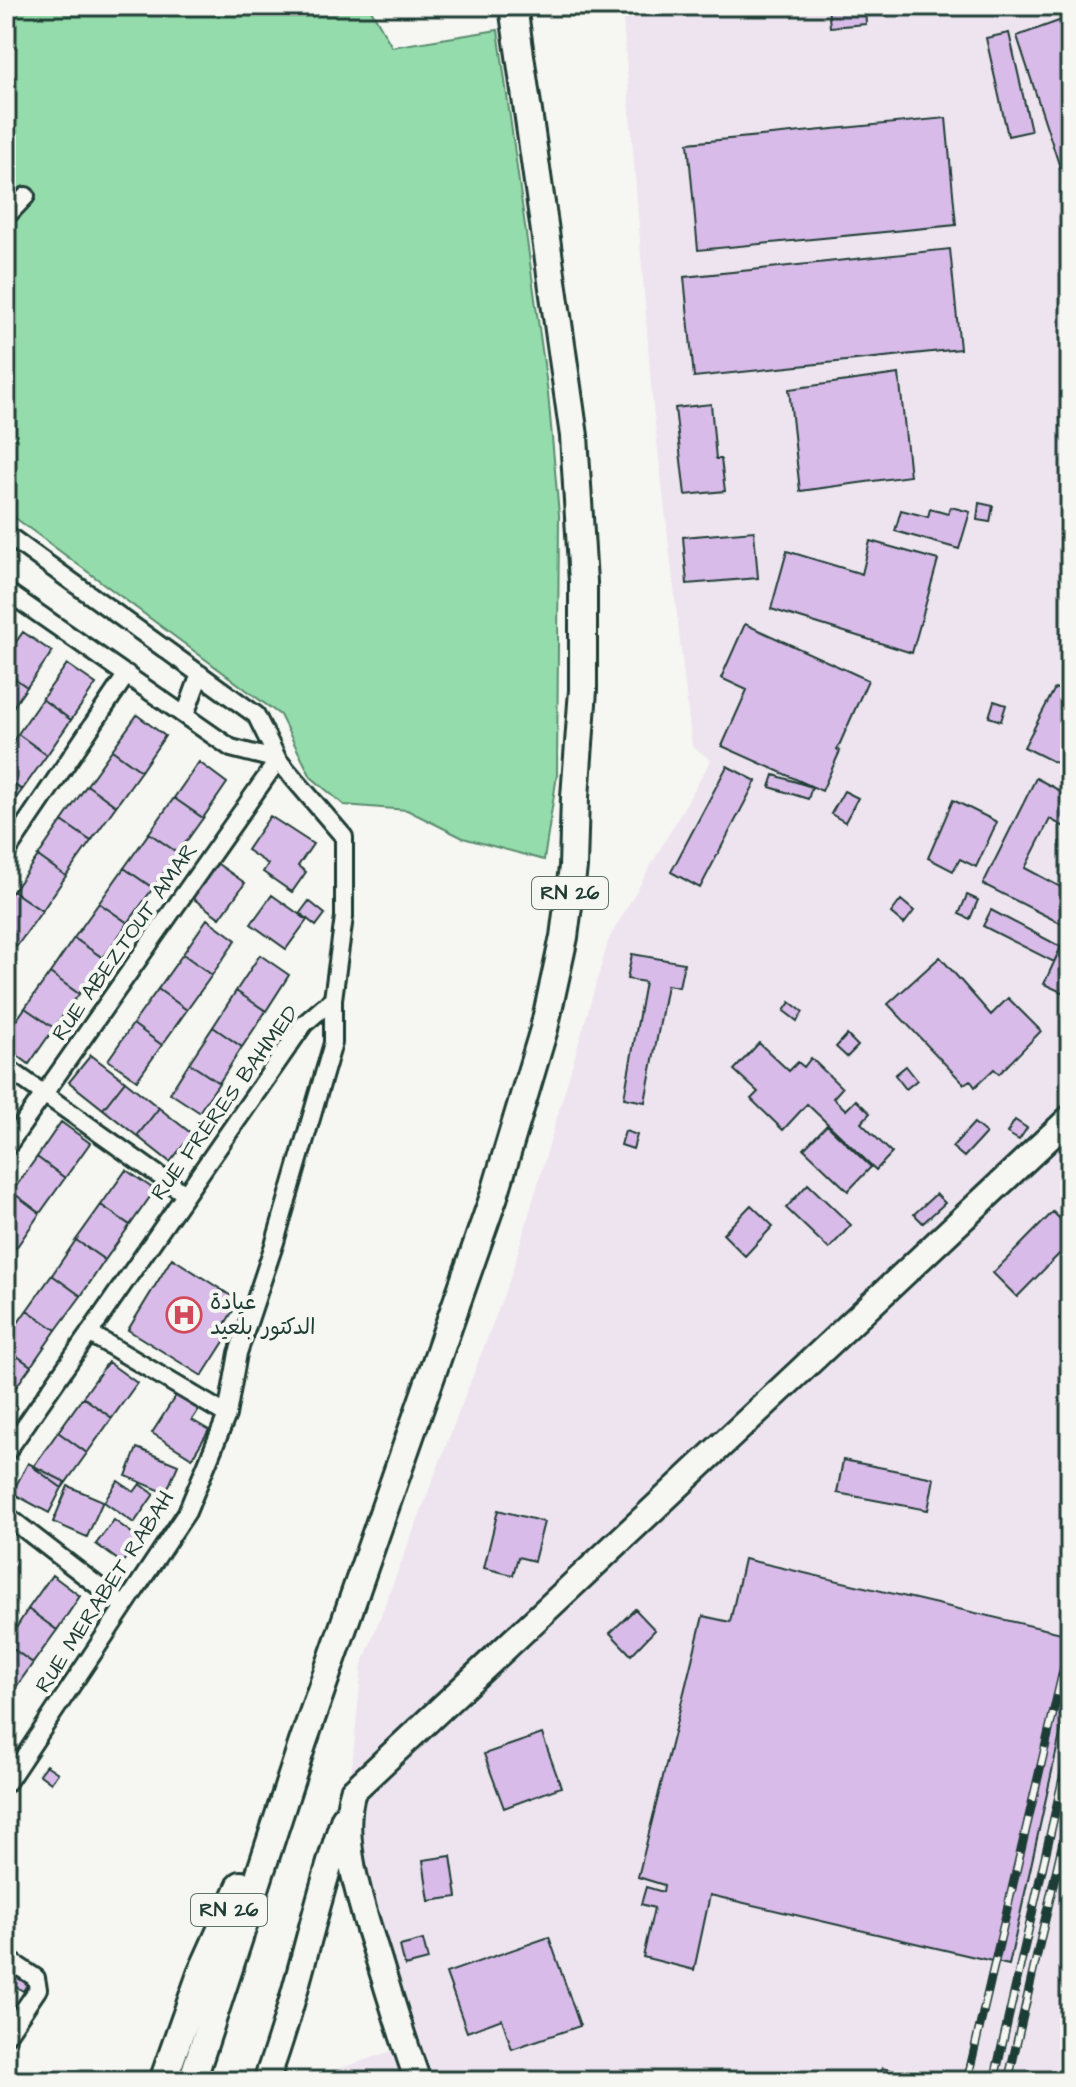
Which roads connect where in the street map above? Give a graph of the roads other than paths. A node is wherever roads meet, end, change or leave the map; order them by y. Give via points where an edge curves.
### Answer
1 (513, 6) edge
2 (26, 196) dead end
3 (6, 217) edge
4 (6, 534) edge
5 (8, 596) edge
6 (127, 674) junction
7 (200, 674) junction
8 (185, 715) junction
9 (278, 760) junction
10 (6, 853) edge
11 (333, 999) junction
12 (6, 1067) edge
13 (44, 1094) junction
14 (1070, 1118) edge
15 (6, 1148) edge
16 (185, 1194) junction
17 (89, 1333) junction
18 (227, 1415) junction
19 (6, 1453) edge
20 (6, 1515) edge
21 (124, 1606) junction
22 (303, 1742) junction
23 (6, 1784) edge
24 (348, 1805) junction
25 (6, 1958) edge
26 (6, 2036) edge
27 (163, 2081) edge
28 (192, 2081) edge
29 (266, 2081) edge
30 (418, 2081) edge

1 - 22 main road, RN 26 via 574,436 583,690 573,867 544,1029 494,1196
2 - 3 street
4 - 7 street
5 - 6 street
6 - 8 street
6 - 10 street
7 - 8 street
7 - 9 street via 256,715
8 - 9 street via 231,748
9 - 11 street via 344,837 344,917
9 - 13 street, RUE ABEZTOUT AMAR
11 - 16 street, RUE FRÈRES BAHMED via 304,1024
11 - 18 street, RUE MERABET RABAH via 333,1043 238,1353
12 - 13 street
13 - 15 street, RUE ABEZTOUT AMAR
13 - 16 street
14 - 24 main road via 372,1771
16 - 17 street, RUE FRÈRES BAHMED
17 - 18 street
17 - 19 street, RUE FRÈRES BAHMED
18 - 21 street, RUE MERABET RABAH via 187,1512
20 - 21 street
21 - 23 street, RUE MERABET RABAH
22 - 27 main road, RN 26 via 201,1974
22 - 28 main road, RN 26
24 - 29 main road
24 - 30 main road via 359,1893
25 - 26 street via 36,1978 38,1989

